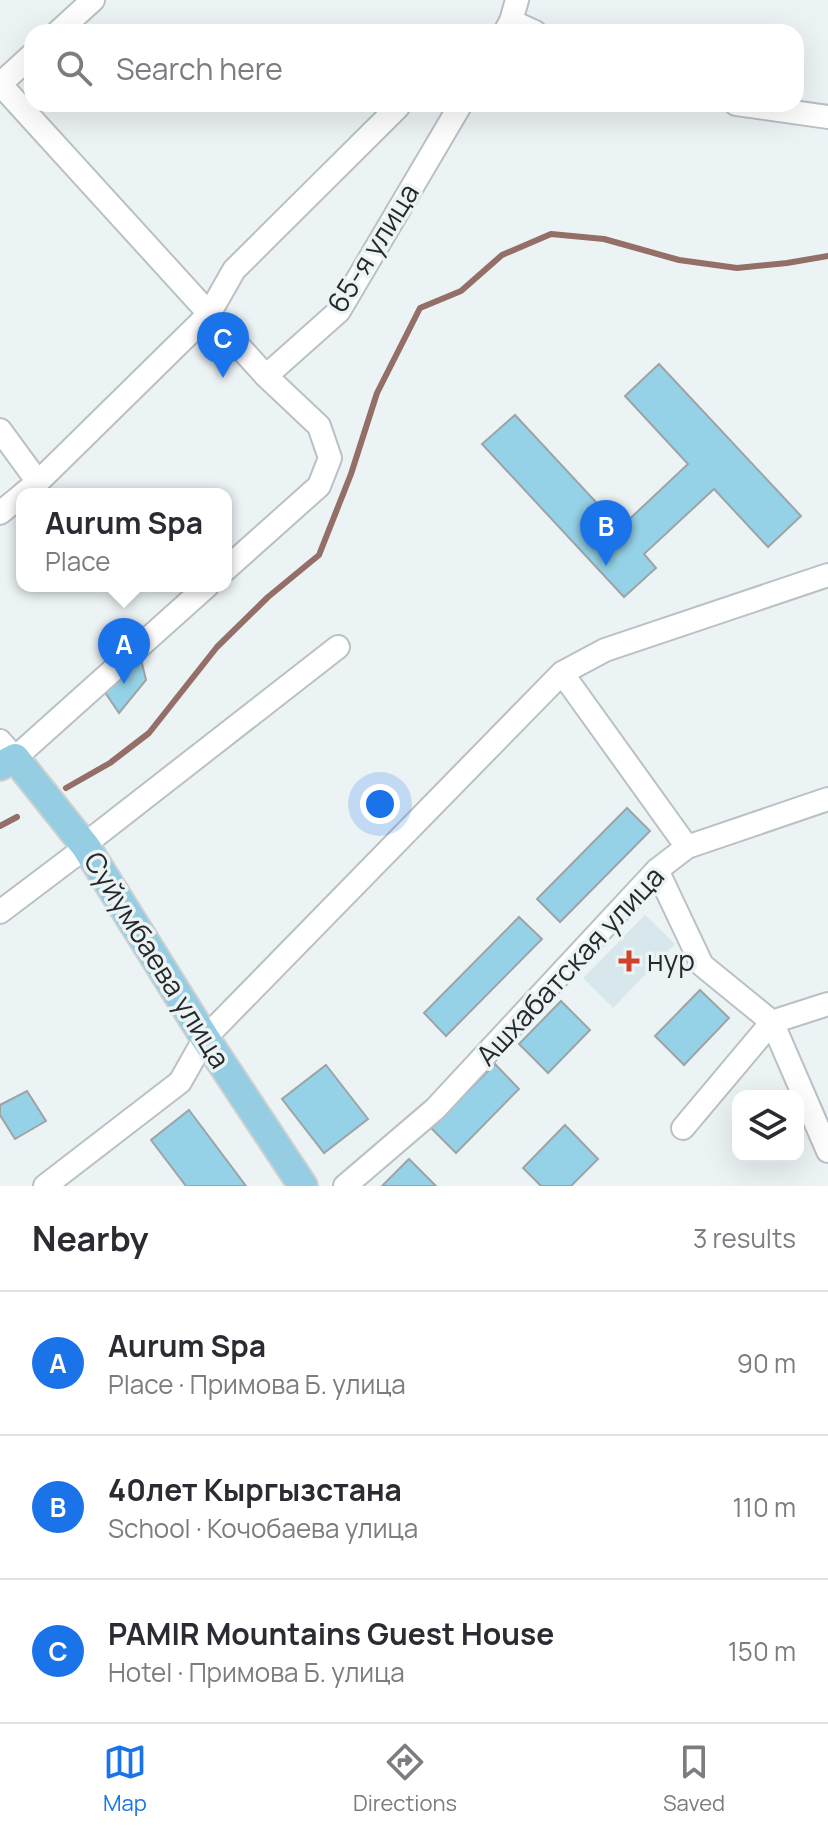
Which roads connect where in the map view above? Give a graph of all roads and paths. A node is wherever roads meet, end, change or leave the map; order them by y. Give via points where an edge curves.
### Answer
1 (93, 0) edge
2 (67, 24) edge
3 (24, 62) edge
4 (0, 84) edge
5 (24, 110) edge
6 (25, 112) edge
7 (393, 112) edge
8 (456, 112) edge
9 (793, 112) edge
10 (828, 117) edge
11 (209, 314) junction
12 (266, 376) junction
13 (0, 430) edge
14 (27, 488) edge
15 (30, 488) edge
16 (16, 500) edge
17 (0, 513) edge
18 (232, 564) edge
19 (828, 575) edge
20 (200, 592) edge
21 (338, 647) dead end
22 (562, 673) junction
23 (5, 755) edge
24 (828, 799) edge
25 (85, 846) junction
26 (687, 847) junction
27 (657, 870) junction
28 (0, 912) edge
29 (828, 1004) edge
30 (772, 1022) junction
31 (205, 1038) junction
32 (683, 1128) dead end
33 (828, 1151) edge
34 (45, 1186) edge
35 (303, 1186) edge
36 (345, 1186) edge

1 - 2 street
3 - 4 street
4 - 5 street
6 - 11 street
7 - 11 street via 234,270
8 - 12 street, 65-я улица via 339,311
9 - 10 street
11 - 12 street
11 - 15 street
12 - 18 street via 319,426 330,458 319,486
13 - 14 street
16 - 17 street
19 - 22 street via 605,650
20 - 23 street
21 - 25 street
22 - 26 street
22 - 31 street
23 - 25 main road, Суйумбаева улица
24 - 26 street, Ашхабатская улица
25 - 28 street
25 - 31 main road, Суйумбаева улица
26 - 27 street, Ашхабатская улица
27 - 30 street via 702,965
27 - 36 street, Ашхабатская улица via 435,1109
29 - 30 street
30 - 32 street
30 - 33 street
31 - 34 street via 180,1082
31 - 35 main road, Суйумбаева улица

